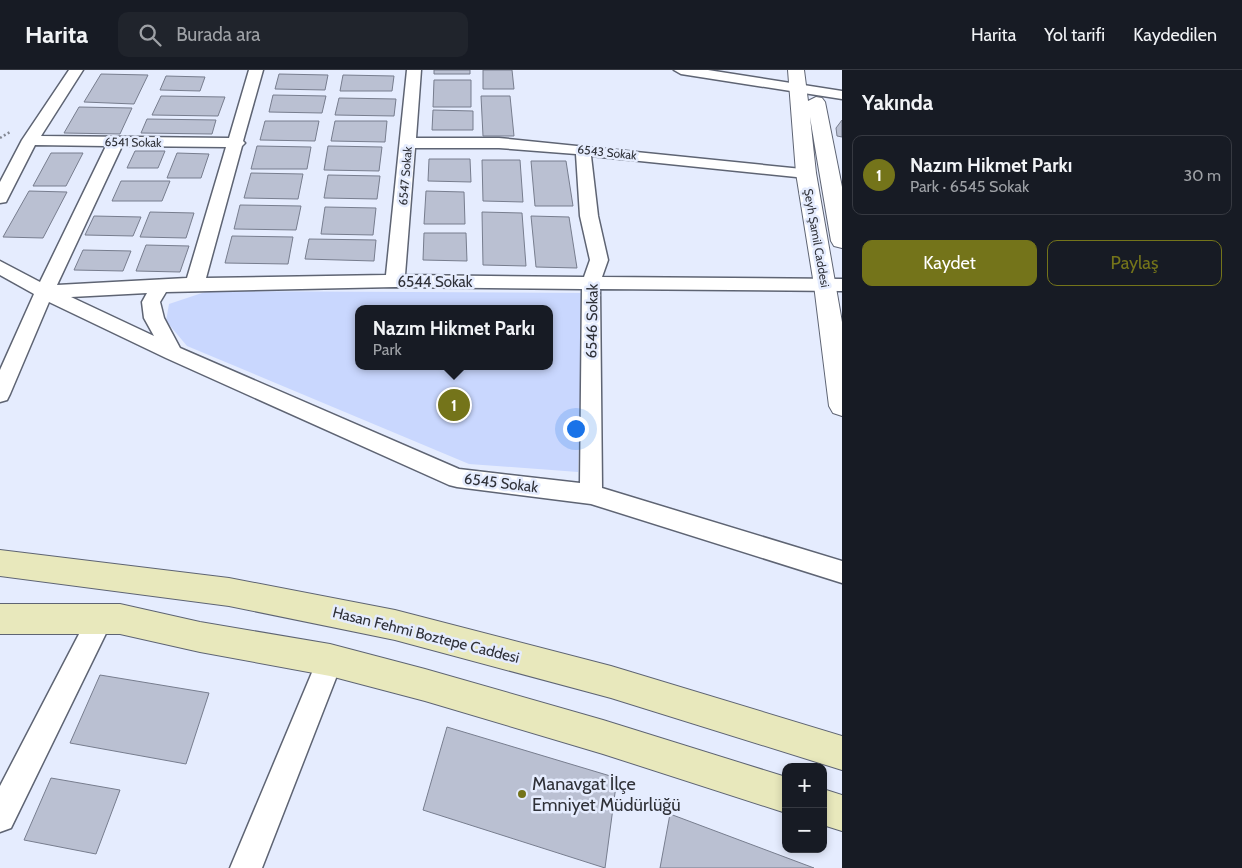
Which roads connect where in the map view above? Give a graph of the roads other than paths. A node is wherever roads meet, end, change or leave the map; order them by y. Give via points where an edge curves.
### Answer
1 (76, 70) edge
2 (256, 70) edge
3 (414, 70) edge
4 (681, 70) edge
5 (813, 70) edge
6 (803, 84) edge
7 (842, 95) edge
8 (30, 140) junction
9 (116, 142) junction
10 (237, 143) junction
11 (408, 143) junction
12 (583, 150) junction
13 (806, 173) junction
14 (836, 182) edge
15 (0, 198) edge
16 (842, 241) edge
17 (0, 267) edge
18 (394, 281) junction
19 (591, 282) junction
20 (195, 284) junction
21 (161, 285) junction
22 (834, 285) edge
23 (44, 292) junction
24 (173, 353) junction
25 (0, 394) edge
26 (842, 406) edge
27 (591, 494) junction
28 (0, 563) edge
29 (842, 572) edge
30 (0, 618) edge
31 (100, 618) junction
32 (330, 660) junction
33 (842, 753) edge
34 (782, 794) edge
35 (826, 808) edge
36 (842, 813) edge
37 (0, 818) edge
38 (246, 868) edge

1 - 8 street
2 - 10 street
3 - 11 street, 6547 Sokak
4 - 6 street
5 - 6 street, Şeyh Şamil Caddesi
6 - 7 street
6 - 13 street, Şeyh Şamil Caddesi
6 - 14 street, Şeyh Şamil Caddesi
8 - 9 street, 6541 Sokak
8 - 15 street
9 - 10 street, 6541 Sokak
9 - 23 street
10 - 20 street
11 - 12 street, 6543 Sokak via 499,143
11 - 18 street, 6547 Sokak
12 - 13 street, 6543 Sokak
12 - 19 street, 6546 Sokak via 589,216 599,260
13 - 22 street, Şeyh Şamil Caddesi
14 - 16 street, Şeyh Şamil Caddesi
17 - 23 street, 6545 Sokak
18 - 19 street, 6544 Sokak
18 - 20 street, 6544 Sokak
19 - 22 street, 6544 Sokak
19 - 27 street, 6546 Sokak
20 - 21 street, 6544 Sokak
21 - 23 street, 6544 Sokak
21 - 24 street via 151,302 154,318
22 - 26 street, Şeyh Şamil Caddesi
23 - 24 street, 6545 Sokak
23 - 25 street
24 - 27 street, 6545 Sokak via 457,478
27 - 29 street, 6545 Sokak
28 - 33 main road, Hasan Fehmi Boztepe Caddesi via 229,592 395,625 611,682
30 - 31 main road
31 - 32 main road
31 - 37 street
32 - 34 main road via 602,737
32 - 38 street
35 - 36 main road

